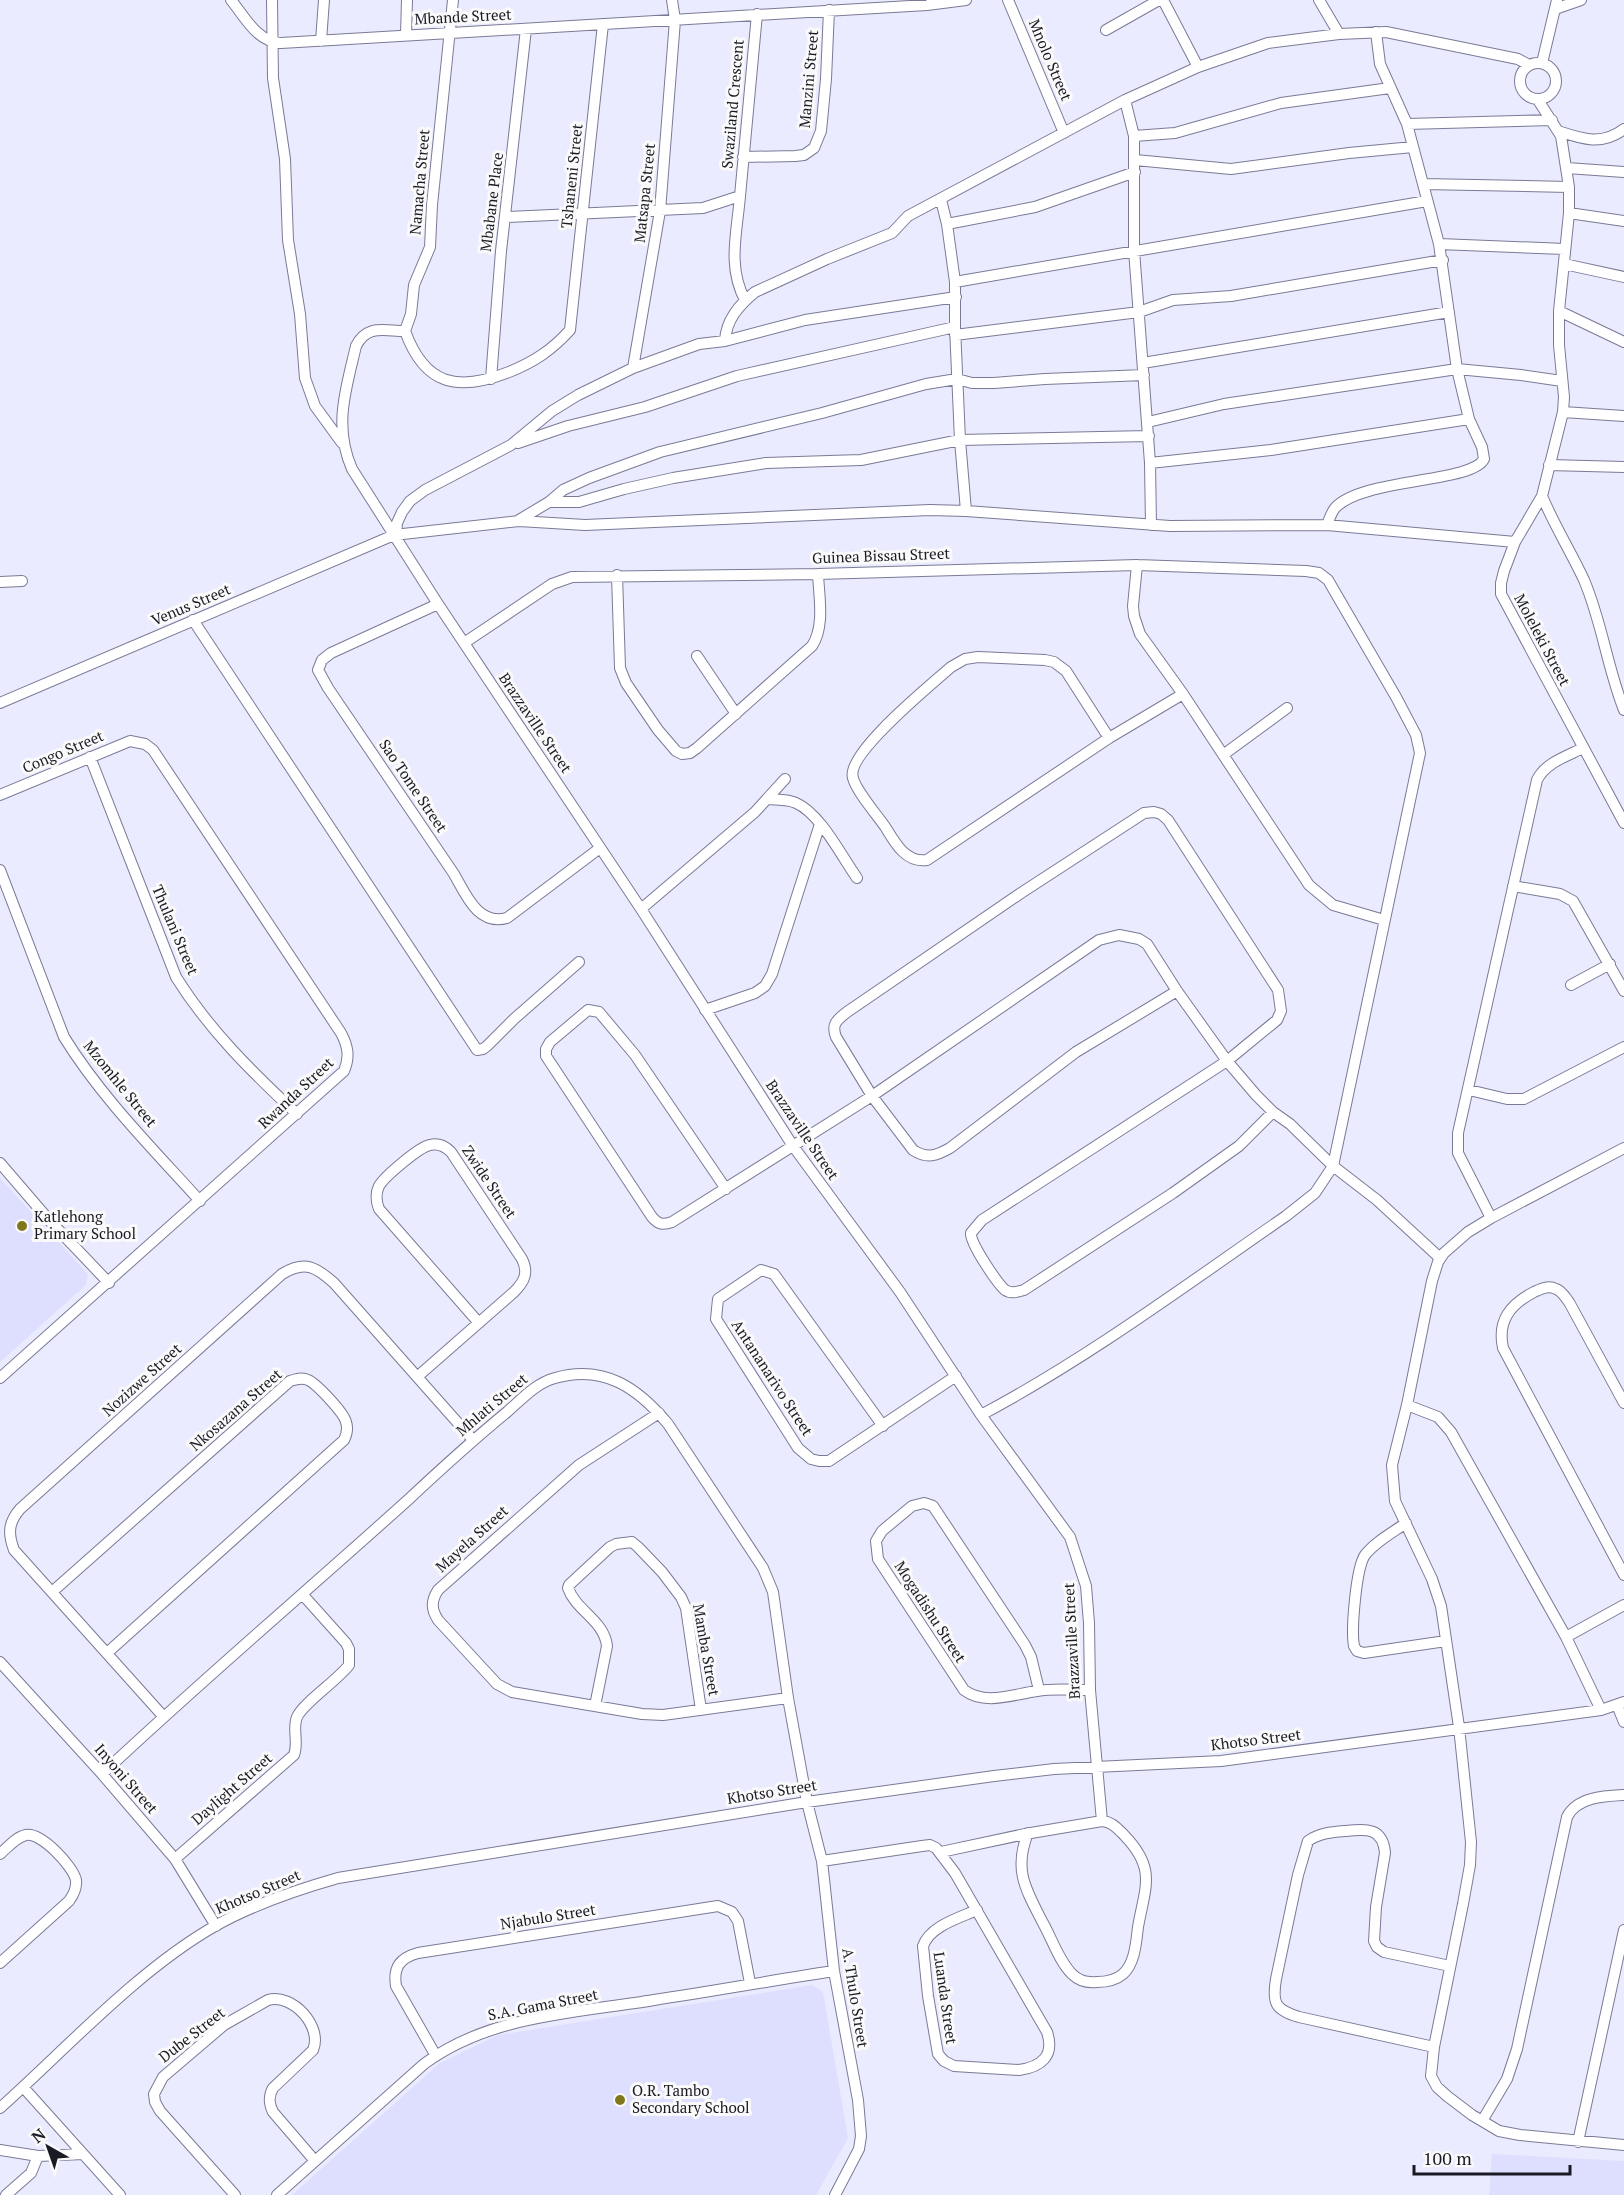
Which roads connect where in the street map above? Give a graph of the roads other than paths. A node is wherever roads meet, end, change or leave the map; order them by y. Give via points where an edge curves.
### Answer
1 (231, 0) edge
2 (272, 0) edge
3 (324, 0) edge
4 (407, 0) edge
5 (453, 0) edge
6 (672, 0) edge
7 (966, 0) edge
8 (1008, 0) edge
9 (1161, 0) edge
10 (1319, 0) edge
11 (1581, 0) edge
12 (868, 4) edge
13 (1556, 5) edge
14 (829, 10) junction
15 (757, 14) junction
16 (675, 20) junction
17 (603, 24) junction
18 (526, 29) junction
19 (1106, 30) dead end
20 (449, 32) junction
21 (1376, 32) junction
22 (1339, 34) junction
23 (406, 35) junction
24 (321, 41) junction
25 (272, 42) junction
26 (1542, 63) junction
27 (1529, 65) junction
28 (1198, 67) junction
29 (1390, 88) junction
30 (1125, 100) junction
31 (1538, 100) junction
32 (1552, 120) junction
33 (1407, 124) junction
34 (1624, 129) edge
35 (1558, 130) junction
36 (1064, 132) junction
37 (1134, 136) junction
38 (1413, 147) junction
39 (743, 157) junction
40 (1135, 159) junction
41 (1567, 168) junction
42 (1135, 172) junction
43 (1624, 172) edge
44 (1423, 184) junction
45 (1569, 187) junction
46 (740, 196) junction
47 (941, 200) junction
48 (1427, 201) junction
49 (660, 211) junction
50 (1569, 213) junction
51 (582, 215) junction
52 (506, 217) junction
53 (1624, 221) edge
54 (948, 224) junction
55 (1439, 244) junction
56 (1565, 249) junction
57 (1134, 250) junction
58 (1443, 260) junction
59 (1564, 264) junction
60 (1624, 277) edge
61 (955, 282) junction
62 (956, 297) junction
63 (745, 300) junction
64 (1559, 311) junction
65 (1139, 312) junction
66 (1449, 312) junction
67 (405, 331) junction
68 (955, 331) junction
69 (725, 341) junction
70 (1624, 342) edge
71 (1143, 363) junction
72 (633, 368) junction
73 (1457, 369) junction
74 (1144, 375) junction
75 (491, 379) junction
76 (957, 379) junction
77 (1562, 381) junction
78 (1563, 412) junction
79 (1624, 416) edge
80 (1469, 419) junction
81 (1148, 422) junction
82 (1149, 436) junction
83 (960, 440) junction
84 (343, 445) junction
85 (511, 445) junction
86 (1150, 464) junction
87 (1549, 465) junction
88 (1624, 467) edge
89 (1542, 496) junction
90 (549, 502) junction
91 (966, 511) junction
92 (519, 520) junction
93 (1151, 525) junction
94 (1327, 525) junction
95 (395, 535) junction
96 (1515, 542) junction
97 (1137, 565) junction
98 (818, 574) junction
99 (618, 575) junction
100 (22, 581) dead end
101 (0, 582) edge
102 (438, 604) junction
103 (193, 620) junction
104 (464, 643) junction
105 (697, 656) dead end
106 (1183, 694) junction
107 (0, 703) edge
108 (1287, 708) dead end
109 (1624, 710) edge
110 (736, 714) junction
111 (1109, 738) junction
112 (138, 741) joint
113 (1583, 748) junction
114 (1223, 755) junction
115 (90, 757) junction
116 (785, 779) dead end
117 (0, 795) edge
118 (768, 799) junction
119 (1624, 823) edge
120 (820, 824) junction
121 (600, 848) junction
122 (0, 870) edge
123 (857, 878) dead end
124 (1513, 886) junction
125 (640, 909) junction
126 (1383, 920) junction
127 (579, 962) dead end
128 (1610, 964) junction
129 (1571, 985) dead end
130 (1177, 991) junction
131 (1624, 991) edge
132 (705, 1010) junction
133 (1624, 1047) edge
134 (1227, 1061) junction
135 (1469, 1090) junction
136 (872, 1096) junction
137 (1273, 1112) junction
138 (297, 1114) junction
139 (793, 1146) junction
140 (1624, 1148) edge
141 (0, 1163) edge
142 (1333, 1166) junction
143 (726, 1189) junction
144 (200, 1201) junction
145 (1491, 1218) junction
146 (1440, 1258) junction
147 (109, 1283) junction
148 (479, 1323) junction
149 (956, 1376) junction
150 (417, 1377) junction
151 (0, 1378) edge
152 (1624, 1403) edge
153 (1407, 1405) junction
154 (659, 1413) junction
155 (981, 1415) junction
156 (883, 1426) junction
157 (473, 1440) junction
158 (1406, 1523) junction
159 (1624, 1575) edge
160 (52, 1592) junction
161 (303, 1595) junction
162 (1624, 1605) edge
163 (1566, 1638) junction
164 (1446, 1641) junction
165 (107, 1653) junction
166 (0, 1662) edge
167 (1039, 1690) junction
168 (1090, 1690) junction
169 (788, 1698) junction
170 (1621, 1704) edge
171 (595, 1706) junction
172 (701, 1710) junction
173 (1601, 1710) junction
174 (163, 1716) junction
175 (1624, 1722) edge
176 (1459, 1728) junction
177 (1096, 1767) junction
178 (102, 1774) junction
179 (1624, 1795) edge
180 (807, 1802) junction
181 (1102, 1821) junction
182 (1028, 1833) junction
183 (941, 1852) junction
184 (0, 1854) edge
185 (175, 1859) junction
186 (822, 1860) junction
187 (976, 1910) junction
188 (216, 1926) junction
189 (1624, 1930) edge
190 (0, 1963) edge
191 (1450, 1966) junction
192 (834, 1971) junction
193 (750, 1983) junction
194 (1434, 2047) junction
195 (436, 2056) junction
196 (23, 2087) junction
197 (0, 2108) edge
198 (1482, 2121) junction
199 (1578, 2142) junction
200 (1624, 2145) edge
201 (0, 2150) edge
202 (83, 2154) junction
203 (38, 2156) junction
204 (315, 2161) junction
205 (6, 2195) edge
206 (120, 2195) edge
207 (235, 2195) edge
208 (277, 2195) edge
209 (835, 2195) edge

1 - 25 street via 262,38
2 - 25 street
3 - 24 street
4 - 23 street
5 - 20 street, Namacha Street
6 - 16 street, Matsapa Street
7 - 12 street, Mbande Street
8 - 36 street, Mnolo Street
9 - 19 street
9 - 28 street
10 - 22 street
11 - 13 street
12 - 14 street, Mbande Street
13 - 26 street
14 - 15 street, Mbande Street
14 - 39 street, Manzini Street via 821,131 814,148 804,155
15 - 16 street, Mbande Street
15 - 39 street, Swaziland Crescent
16 - 17 street, Mbande Street
16 - 49 street, Matsapa Street
17 - 18 street, Mbande Street
17 - 51 street, Tshaneni Street
18 - 20 street, Mbande Street
18 - 52 street, Mbabane Place
20 - 23 street, Mbande Street
20 - 67 street, Namacha Street via 430,247 414,285
21 - 22 street
21 - 27 street via 1409,35 1518,59
21 - 29 street via 1377,55
22 - 28 street via 1268,43
23 - 24 street, Mbande Street
24 - 25 street, Mbande Street
25 - 84 street via 285,159 288,240 305,378 315,406
26 - 27 street
26 - 31 street via 1552,69 1556,86 1550,95
27 - 31 street via 1521,74 1520,87 1528,97
28 - 30 street
29 - 33 street
29 - 37 street via 1281,103 1175,133
30 - 36 street
30 - 37 street
31 - 32 street, Moleleki Street
32 - 33 street
32 - 35 street, Moleleki Street
33 - 38 street
34 - 35 street via 1603,140 1587,141
35 - 41 street, Moleleki Street
36 - 47 street
37 - 40 street
38 - 40 street via 1231,169
38 - 44 street
39 - 46 street, Swaziland Crescent
40 - 42 street
41 - 43 street
41 - 45 street, Moleleki Street
42 - 54 street via 1035,207
42 - 57 street
44 - 45 street
44 - 48 street
45 - 50 street, Moleleki Street
46 - 49 street via 703,208
46 - 63 street, Swaziland Crescent via 733,259
47 - 54 street
47 - 63 street via 908,216 892,233 767,286
48 - 55 street
48 - 57 street
49 - 51 street
49 - 72 street, Matsapa Street
50 - 53 street
50 - 56 street, Moleleki Street
51 - 52 street
51 - 75 street, Tshaneni Street via 570,330 537,360
52 - 75 street, Mbabane Place
54 - 61 street
55 - 56 street
55 - 58 street
56 - 59 street, Moleleki Street
57 - 61 street
57 - 65 street
58 - 65 street via 1231,296 1173,300
58 - 66 street
59 - 60 street
59 - 64 street, Moleleki Street
61 - 62 street
62 - 68 street
62 - 69 street via 805,320
63 - 69 street via 726,326
64 - 70 street
64 - 77 street, Moleleki Street
65 - 68 street
65 - 71 street
66 - 71 street
66 - 73 street
67 - 75 street via 425,366 440,377 465,384
67 - 84 street via 369,331 359,339 341,417
68 - 76 street
68 - 85 street via 737,376
69 - 72 street via 699,344
71 - 74 street
72 - 85 street via 552,411
73 - 77 street
73 - 80 street
73 - 81 street via 1224,404
74 - 76 street via 994,383
74 - 81 street
76 - 83 street
76 - 90 street via 660,452 589,478 563,490
77 - 78 street, Moleleki Street
78 - 79 street
78 - 87 street, Moleleki Street
80 - 86 street via 1271,450
80 - 94 street via 1482,447 1481,464 1362,493 1333,509
81 - 82 street
82 - 83 street
82 - 86 street
83 - 90 street via 861,460 757,464 673,478 570,504
83 - 91 street
84 - 95 street, Brazzaville Street via 351,469
85 - 95 street via 410,501 397,523
86 - 93 street
87 - 88 street
87 - 89 street, Moleleki Street
89 - 96 street, Moleleki Street
89 - 109 street via 1584,581
90 - 92 street
91 - 92 street via 585,525
91 - 93 street
92 - 95 street, Venus Street
93 - 94 street
94 - 96 street
95 - 102 street, Brazzaville Street
95 - 103 street, Venus Street
96 - 113 street, Moleleki Street via 1501,583 1505,604
97 - 98 street, Guinea Bissau Street
97 - 106 street via 1133,606 1136,624
97 - 126 street, Guinea Bissau Street via 1306,570 1319,573 1332,585 1419,744
98 - 99 street, Guinea Bissau Street
98 - 110 street via 817,639
99 - 104 street, Guinea Bissau Street via 562,580
99 - 110 street via 620,668 626,683 670,746 676,752 690,753
100 - 101 street
102 - 104 street, Brazzaville Street
102 - 121 street, Sao Tome Street via 321,660 318,670 328,688 483,916 498,921 507,918
103 - 107 street, Venus Street
103 - 127 street via 477,1050 487,1046
104 - 121 street, Brazzaville Street
105 - 110 street
106 - 111 street
106 - 114 street
108 - 114 street
111 - 111 street via 927,860 918,860 899,849 853,780 854,764 872,739 965,658 1045,660 1060,666
112 - 115 street, Congo Street
112 - 138 street, Rwanda Street via 153,750 346,1043 349,1054 344,1071
113 - 119 street, Moleleki Street
113 - 124 street via 1539,776
114 - 126 street via 1313,889 1333,905
115 - 117 street, Congo Street
115 - 138 street, Thulani Street via 176,977 235,1054
116 - 118 street
118 - 120 street via 798,803
118 - 125 street
120 - 123 street
120 - 132 street via 765,987
121 - 125 street, Brazzaville Street
122 - 144 street, Mzomhle Street via 68,1043 120,1110
124 - 128 street via 1560,894 1573,901
124 - 135 street
125 - 132 street, Brazzaville Street
126 - 142 street
128 - 129 street
128 - 131 street
130 - 134 street
130 - 136 street via 1147,944 1119,935 1099,940
130 - 136 street via 1076,1052 933,1157 913,1150
132 - 139 street, Brazzaville Street
133 - 135 street via 1524,1099
134 - 136 street via 1277,1020 1281,998 1168,820 1149,812 1021,893 838,1019 834,1026 836,1037
134 - 137 street
134 - 137 street via 974,1228 972,1243 1004,1288 1015,1292 1028,1288 1239,1146
135 - 145 street via 1458,1133 1458,1153
136 - 139 street
137 - 142 street
138 - 144 street, Rwanda Street
139 - 143 street
139 - 149 street, Brazzaville Street
140 - 145 street
141 - 147 street
142 - 146 street
142 - 155 street via 1315,1193 1286,1216 1087,1353
143 - 143 street via 672,1222 657,1223 546,1056 550,1042 588,1010 599,1012 635,1055
144 - 147 street, Rwanda Street
145 - 146 street via 1455,1242
146 - 153 street
147 - 151 street, Rwanda Street
148 - 148 street, Zwide Street via 520,1286 526,1267 451,1152 431,1144 381,1184 377,1202
148 - 150 street, Zwide Street
149 - 155 street, Brazzaville Street
149 - 156 street, Antananarivo Street
150 - 157 street, Nozizwe Street
150 - 160 street, Nozizwe Street via 318,1269 290,1269 13,1517 9,1538 15,1550
152 - 159 street via 1559,1290 1542,1288 1510,1309 1501,1329 1503,1348
153 - 158 street via 1392,1466 1395,1501
153 - 163 street via 1438,1418 1451,1432
154 - 157 street, Mhlati Street via 631,1387 608,1377 564,1376 538,1385
154 - 169 street, Mhlati Street via 770,1581
154 - 171 street, Mayela Street via 579,1465 438,1590 432,1601 438,1620 497,1684 512,1692
155 - 168 street, Brazzaville Street via 1070,1537 1088,1599
156 - 156 street, Antananarivo Street via 829,1461 807,1456 798,1448 716,1319 718,1299 760,1270 774,1274
157 - 161 street, Mhlati Street
158 - 164 street via 1436,1589
158 - 164 street via 1363,1558 1357,1586 1354,1646 1364,1653
160 - 165 street, Nozizwe Street
160 - 165 street, Nkosazana Street via 290,1381 311,1381 337,1408 347,1425 344,1440
161 - 174 street, Mhlati Street
161 - 185 street, Daylight Street via 346,1642 350,1649 349,1665 297,1716 294,1755
162 - 163 street
163 - 173 street
164 - 176 street
165 - 174 street, Nozizwe Street
166 - 178 street, Inyoni Street
167 - 167 street, Mogadishu Street via 981,1698 962,1689 878,1559 876,1541 882,1531 912,1506 933,1506 1028,1651
167 - 168 street, Mogadishu Street
168 - 177 street, Brazzaville Street
169 - 172 street, Mayela Street
169 - 180 street, Mhlati Street
170 - 173 street, Khotso Street
170 - 175 street
171 - 172 street, Mayela Street via 652,1714
171 - 172 street, Mamba Street via 606,1639 568,1588 610,1547 632,1542 662,1572 683,1603
173 - 176 street, Khotso Street
174 - 178 street, Mhlati Street
176 - 177 street, Khotso Street via 1221,1761
176 - 191 street via 1471,1849
177 - 180 street, Khotso Street via 1027,1772
177 - 181 street, Brazzaville Street
178 - 185 street, Inyoni Street
179 - 198 street via 1581,1802 1567,1817 1517,2049 1507,2079
180 - 186 street, A. Thulo Street
180 - 188 street, Khotso Street via 338,1878 285,1894
181 - 182 street
181 - 182 street via 1112,1823 1133,1844 1147,1878 1129,1965 1119,1977 1106,1982 1080,1980 1072,1974 1033,1904 1020,1857
182 - 183 street
183 - 186 street via 933,1846 922,1846
183 - 187 street, Luanda Street
184 - 190 street via 17,1838 39,1837 55,1851 76,1881 69,1901
185 - 188 street, Inyoni Street
186 - 192 street, A. Thulo Street
187 - 187 street, Luanda Street via 1050,2041 1045,2058 1028,2069 954,2066 938,2054 923,1946 933,1932
188 - 196 street, Khotso Street via 170,1956
189 - 199 street
191 - 194 street
191 - 194 street via 1384,1952 1376,1946 1376,1907 1385,1853 1379,1836 1365,1829 1327,1833 1308,1841 1276,1979 1277,2005 1299,2017
192 - 193 street, S.A. Gama Street
192 - 209 street, A. Thulo Street via 858,2100 861,2143
193 - 195 street, S.A. Gama Street via 506,2024
193 - 195 street, Njabulo Street via 738,1921 732,1912 718,1906 418,1953 401,1961 396,1970 396,1986
194 - 198 street via 1430,2071 1433,2080 1442,2092
195 - 204 street, S.A. Gama Street
196 - 197 street, Khotso Street
196 - 202 street
198 - 199 street via 1506,2133
199 - 200 street
201 - 203 street
202 - 203 street
202 - 206 street
203 - 205 street via 31,2174
204 - 207 street, Dube Street via 273,2112 270,2096 273,2088 313,2050 315,2033 298,2008 275,1998 224,2025 163,2078 154,2094 160,2111
204 - 208 street, S.A. Gama Street

